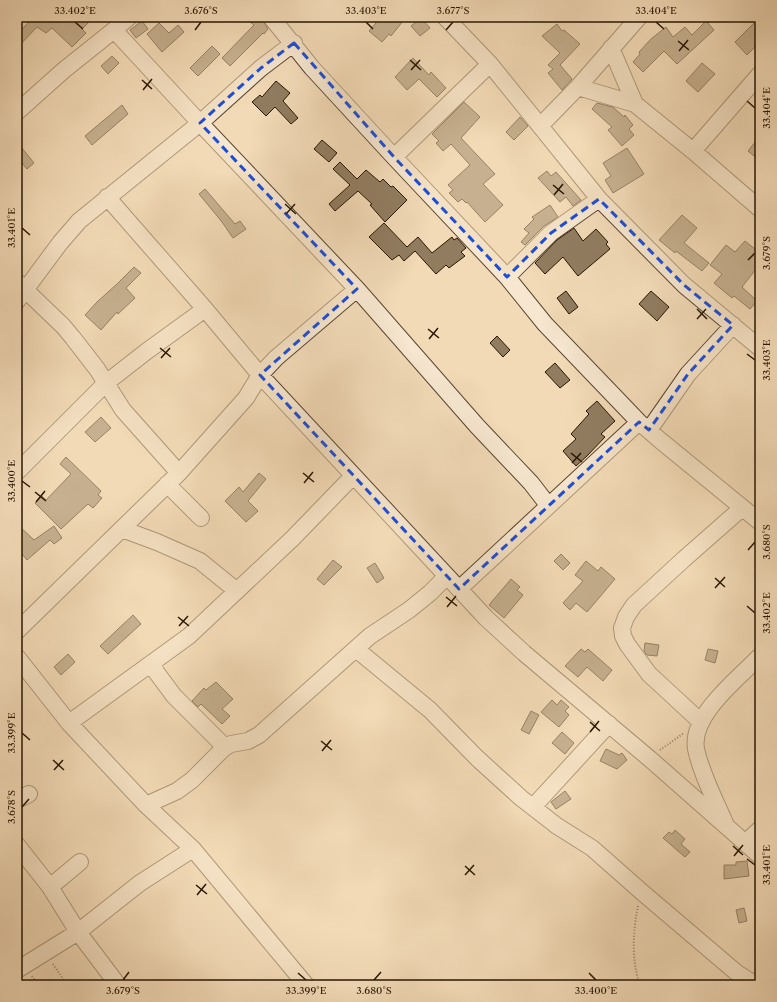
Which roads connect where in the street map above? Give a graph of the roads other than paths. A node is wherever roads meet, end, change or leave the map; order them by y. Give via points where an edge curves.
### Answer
1 (129, 17) edge
2 (271, 17) edge
3 (445, 17) edge
4 (630, 20) edge
5 (114, 30) junction
6 (294, 43) junction
7 (611, 48) junction
8 (490, 64) junction
9 (760, 74) edge
10 (578, 87) junction
11 (635, 104) junction
12 (17, 112) edge
13 (200, 123) junction
14 (540, 126) junction
15 (693, 151) junction
16 (394, 157) junction
17 (107, 197) junction
18 (599, 199) junction
19 (760, 209) edge
20 (507, 277) junction
21 (357, 289) junction
22 (20, 291) edge
23 (206, 309) junction
24 (733, 325) junction
25 (760, 348) edge
26 (260, 375) junction
27 (106, 383) junction
28 (644, 426) junction
29 (17, 472) edge
30 (179, 473) junction
31 (353, 476) junction
32 (166, 484) junction
33 (548, 505) junction
34 (742, 508) junction
35 (201, 518) dead end
36 (760, 522) edge
37 (122, 529) junction
38 (447, 576) junction
39 (459, 589) junction
40 (237, 591) junction
41 (17, 631) edge
42 (356, 649) junction
43 (760, 656) edge
44 (17, 657) edge
45 (151, 665) junction
46 (69, 722) junction
47 (701, 722) junction
48 (609, 724) junction
49 (225, 747) junction
50 (146, 804) junction
51 (533, 807) junction
52 (726, 827) junction
53 (760, 829) edge
54 (745, 843) junction
55 (17, 845) edge
56 (193, 849) junction
57 (760, 856) edge
58 (80, 862) dead end
59 (50, 887) junction
60 (78, 932) junction
61 (17, 970) edge
62 (118, 985) edge
63 (306, 985) edge
64 (756, 985) edge

1 - 5 street
2 - 6 street
3 - 8 street
4 - 7 street
5 - 12 street
5 - 13 street
6 - 13 street via 261,68
6 - 16 street via 312,68
7 - 10 street
7 - 11 street
8 - 14 street
8 - 16 street
9 - 15 street
10 - 11 street
10 - 14 street
11 - 15 street
13 - 17 street
13 - 21 street
14 - 18 street
15 - 19 street
16 - 20 street
17 - 22 street via 79,221
17 - 23 street
18 - 20 street via 551,233
18 - 24 street via 684,285
20 - 28 street via 546,324
21 - 26 street via 276,358
21 - 33 street
22 - 27 street via 66,330
23 - 26 street
23 - 27 street
24 - 25 street
24 - 28 street
26 - 30 street via 246,398
26 - 31 street
27 - 29 street
27 - 30 street via 123,410
28 - 33 street
28 - 34 street
30 - 32 street
31 - 38 street
31 - 40 street
32 - 35 street
32 - 37 street
33 - 39 street
34 - 36 street
34 - 47 street via 634,605 622,628 627,644 649,674
37 - 40 street via 200,562
37 - 41 street
38 - 39 street
38 - 42 street via 409,610 370,636
39 - 48 street via 503,635
40 - 45 street via 189,636
42 - 49 street via 259,735
42 - 51 street via 422,703 477,758
43 - 47 street via 724,691
44 - 46 street
45 - 46 street
45 - 49 street via 174,696
46 - 50 street
47 - 52 street via 696,738 696,749
48 - 51 street
48 - 52 street
49 - 50 street via 182,788
50 - 56 street
51 - 64 street via 592,848 737,973
52 - 54 street
53 - 54 street
54 - 57 street
55 - 59 street
56 - 60 street via 140,883
56 - 63 street
58 - 59 street
59 - 60 street
60 - 61 street
60 - 62 street

